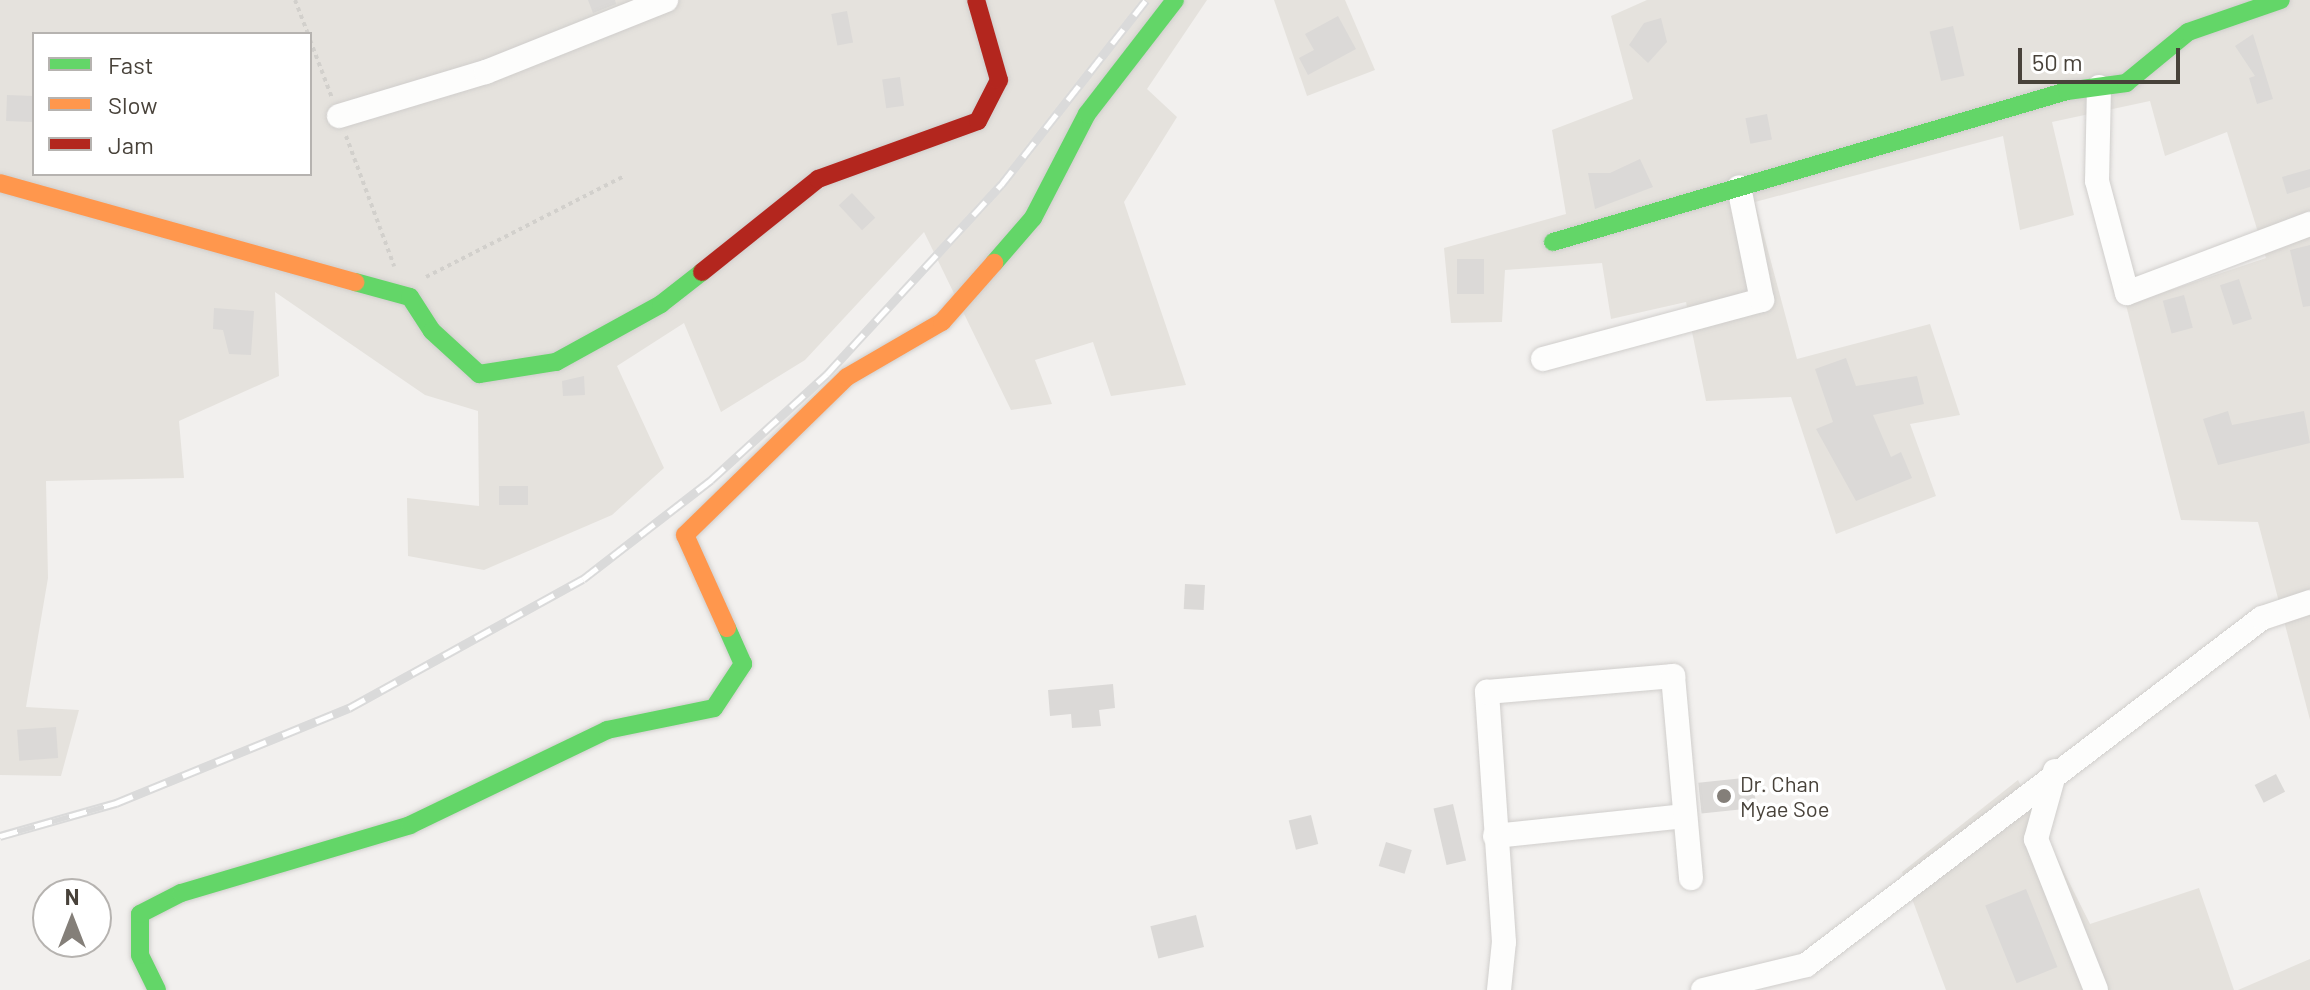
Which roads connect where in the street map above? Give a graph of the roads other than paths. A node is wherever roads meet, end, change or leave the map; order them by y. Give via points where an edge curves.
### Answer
1 (666, 0) edge
2 (976, 0) edge
3 (1175, 0) edge
4 (2281, 0) edge
5 (2099, 87) junction
6 (339, 116) road end
7 (0, 183) edge
8 (1739, 187) junction
9 (2310, 224) edge
10 (1553, 242) dead end
11 (1543, 359) dead end
12 (2310, 602) edge
13 (2055, 771) junction
14 (1685, 816) junction
15 (1495, 836) junction
16 (1691, 878) dead end
17 (1806, 965) junction
18 (157, 990) edge
19 (1499, 990) edge
20 (1703, 990) edge
21 (1785, 990) edge
22 (2096, 990) edge

1 - 6 street via 486,72
2 - 7 street via 999,80 978,121 818,179 661,304 556,362 479,374 432,331 410,297
3 - 18 street via 1087,114 1033,218 942,322 847,377 685,535 743,664 714,708 607,730 410,825 181,893 140,914 140,955
4 - 5 street via 2188,32 2126,83
5 - 8 street
5 - 9 street via 2097,181 2127,293
8 - 10 street
8 - 11 street via 1762,300
12 - 13 street via 2262,618
13 - 17 street
13 - 22 street via 2036,839
14 - 15 street
14 - 15 street via 1673,676 1487,692
14 - 16 street
15 - 19 street via 1504,942
17 - 20 street
17 - 21 street

